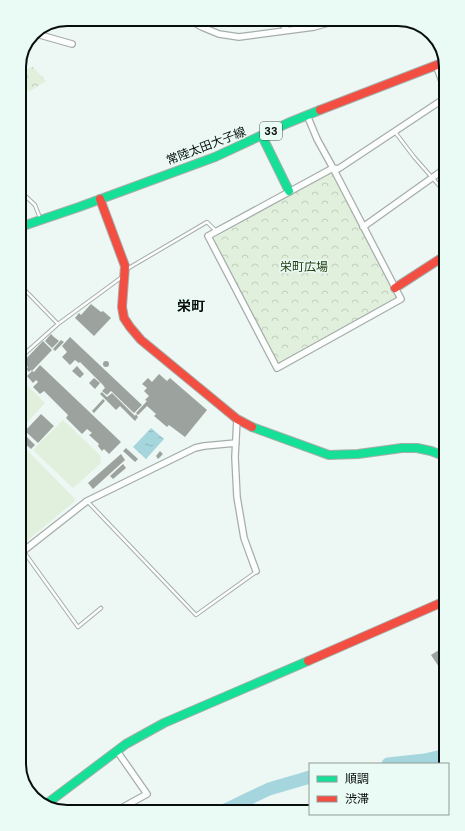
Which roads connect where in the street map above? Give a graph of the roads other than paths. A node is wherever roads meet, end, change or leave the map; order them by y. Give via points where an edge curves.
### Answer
1 (200, 26) edge
2 (284, 26) edge
3 (314, 26) edge
4 (287, 30) junction
5 (41, 35) edge
6 (72, 44) dead end
7 (439, 64) edge
8 (439, 102) edge
9 (307, 115) junction
10 (395, 131) junction
11 (262, 136) junction
12 (333, 168) junction
13 (439, 173) edge
14 (432, 177) junction
15 (439, 185) edge
16 (289, 191) junction
17 (26, 197) edge
18 (100, 199) junction
19 (41, 220) junction
20 (26, 225) edge
21 (363, 227) junction
22 (216, 232) junction
23 (439, 260) edge
24 (126, 272) junction
25 (395, 288) junction
26 (26, 291) edge
27 (58, 324) junction
28 (26, 353) edge
29 (237, 419) junction
30 (236, 443) junction
31 (439, 454) edge
32 (87, 501) junction
33 (26, 549) edge
34 (26, 557) edge
35 (256, 571) joint
36 (439, 604) edge
37 (101, 608) dead end
38 (117, 750) junction
39 (49, 801) edge
40 (127, 805) edge

1 - 4 street via 219,34 239,37
2 - 4 street
3 - 4 street
5 - 6 street
7 - 9 street, 常陸太田大子線 / 33
8 - 10 street
9 - 11 street, 常陸太田大子線 / 33
9 - 12 street via 316,139
10 - 12 street via 338,168
10 - 14 lane
11 - 16 street
11 - 18 street, 常陸太田大子線 / 33 via 215,157
12 - 16 street
12 - 21 street
13 - 14 street
14 - 15 lane
14 - 21 street
16 - 22 street
17 - 19 lane via 35,205
18 - 19 street, 常陸太田大子線 / 33
18 - 24 street
19 - 20 street, 常陸太田大子線 / 33
21 - 25 street
22 - 24 lane via 208,222
22 - 25 street via 208,236 277,368 401,299
23 - 25 street
24 - 27 lane
24 - 29 street via 122,311 129,326 141,340
26 - 27 lane
27 - 28 lane
29 - 30 street
29 - 31 street via 329,455 341,456 402,448 429,450
30 - 32 street via 195,448
30 - 35 street via 234,457 237,497 244,538
32 - 33 street
32 - 35 lane via 196,615
34 - 37 lane via 78,627
36 - 38 street via 164,723
38 - 39 street
38 - 40 street via 147,794

